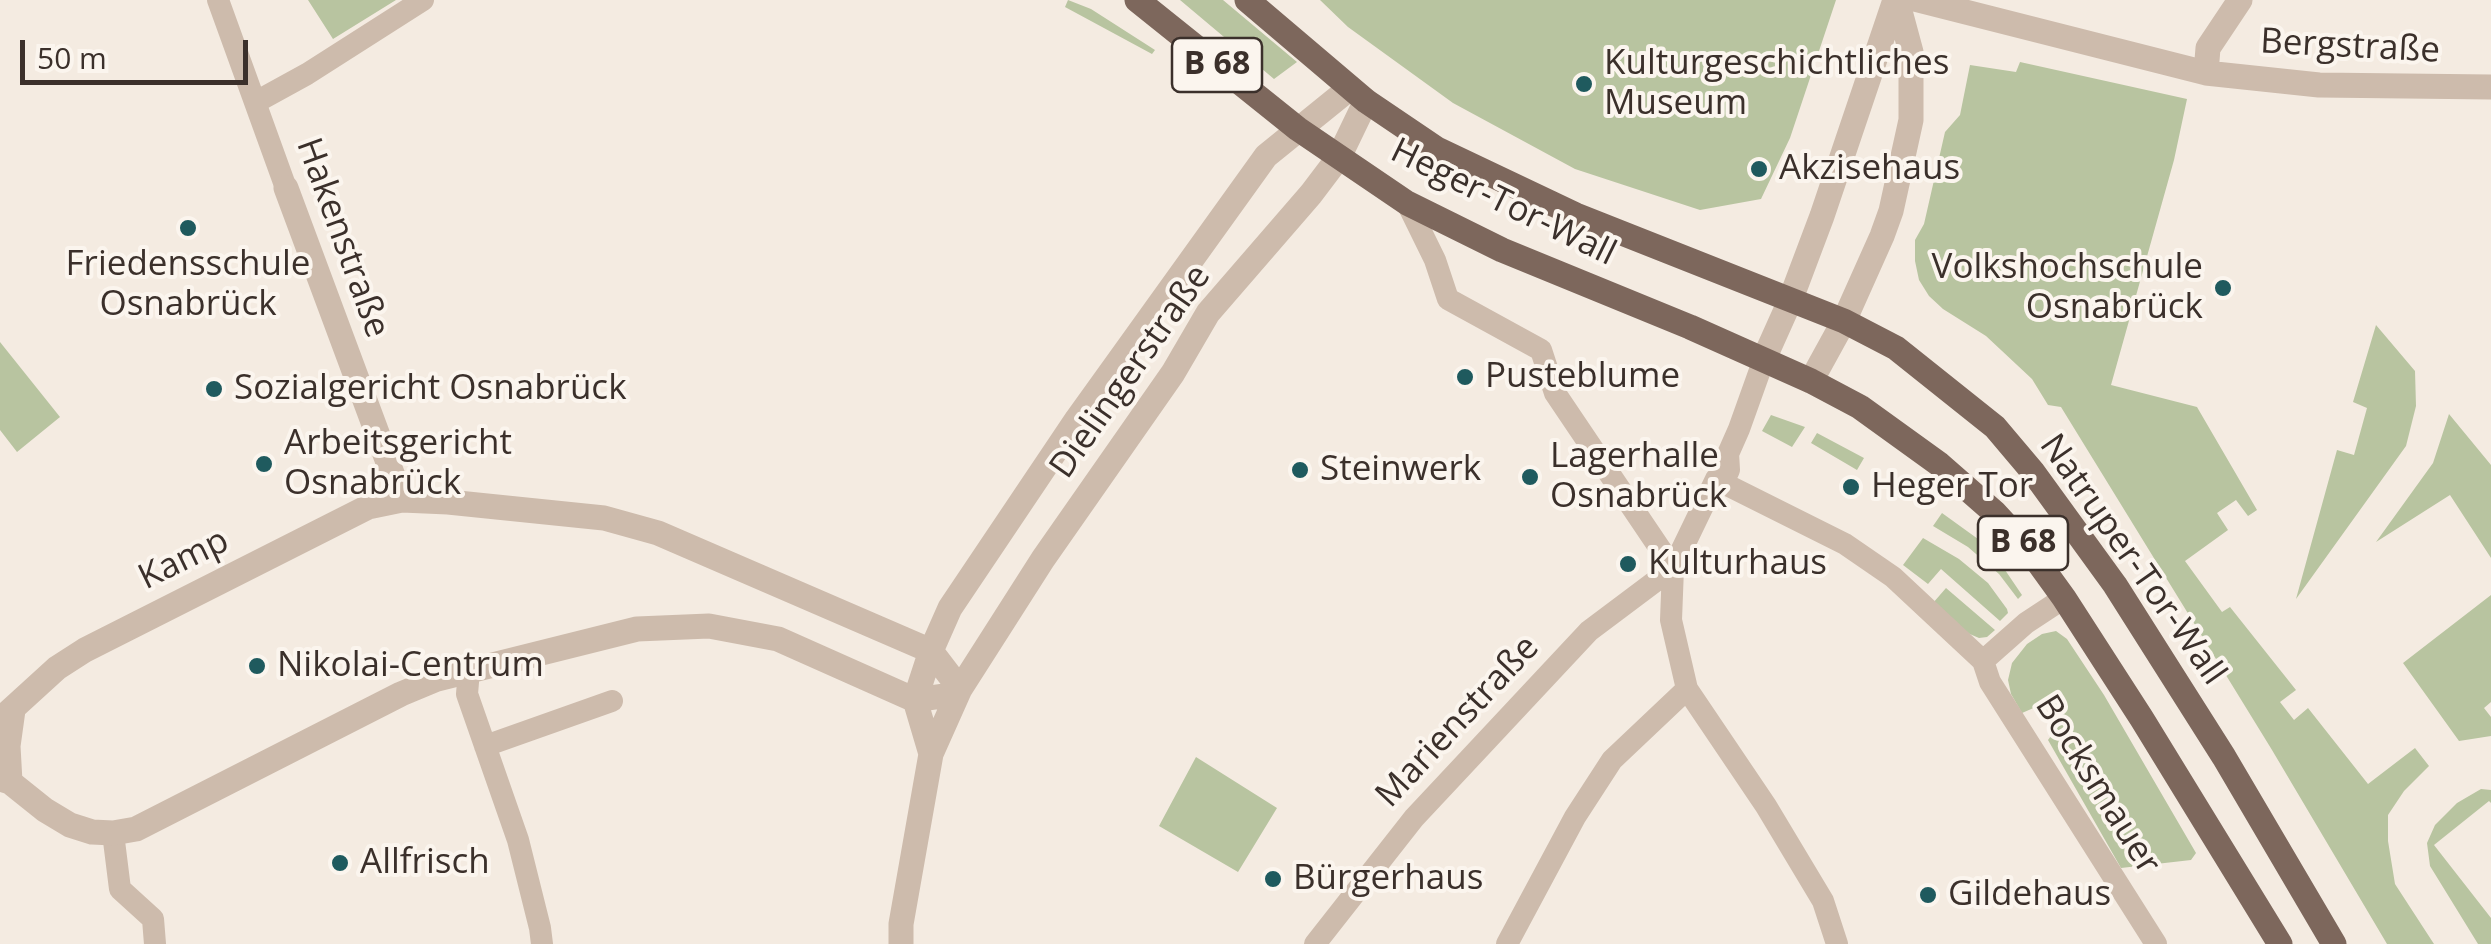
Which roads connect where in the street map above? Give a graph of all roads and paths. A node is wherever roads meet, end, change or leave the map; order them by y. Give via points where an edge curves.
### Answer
1 (218, 0) edge
2 (423, 0) edge
3 (1137, 0) edge
4 (1246, 0) edge
5 (1896, 0) edge
6 (1918, 0) edge
7 (2240, 0) edge
8 (2206, 72) junction
9 (2491, 87) edge
10 (1358, 94) junction
11 (256, 102) junction
12 (1298, 129) junction
13 (1339, 158) junction
14 (286, 188) joint
15 (1408, 203) junction
16 (1790, 301) junction
17 (1844, 321) junction
18 (1764, 359) junction
19 (1811, 380) junction
20 (1725, 467) junction
21 (402, 500) junction
22 (1673, 568) junction
23 (2064, 598) junction
24 (931, 651) junction
25 (1983, 662) junction
26 (469, 670) junction
27 (1687, 689) junction
28 (959, 692) junction
29 (915, 700) junction
30 (612, 701) dead end
31 (6, 715) edge
32 (485, 746) junction
33 (931, 754) junction
34 (5, 780) edge
35 (113, 833) junction
36 (898, 937) edge
37 (155, 944) edge
38 (542, 944) edge
39 (1314, 944) edge
40 (1507, 944) edge
41 (1837, 944) edge
42 (2156, 944) edge
43 (2280, 944) edge
44 (2334, 944) edge

1 - 11 street, Hakenstraße
2 - 11 street
3 - 12 main road, Heger-Tor-Wall / B 68
4 - 10 main road, Heger-Tor-Wall / B 68
5 - 16 street
5 - 17 street via 1912,52 1911,120 1882,236
6 - 8 street, Bergstraße
7 - 8 street, Bergstraße via 2208,48
8 - 9 street, Bergstraße via 2319,85
10 - 12 street, Dielingerstraße
10 - 13 street, Dielingerstraße
10 - 16 main road, Heger-Tor-Wall / B 68 via 1438,149 1500,180
11 - 14 street, Hakenstraße
12 - 13 main road, Heger-Tor-Wall / B 68
12 - 24 street, Dielingerstraße via 1266,156 1077,420 950,608
13 - 15 main road, Heger-Tor-Wall / B 68
13 - 28 street, Dielingerstraße via 1208,313
14 - 21 street, Hakenstraße
15 - 18 main road, Heger-Tor-Wall / B 68 via 1502,250
15 - 22 street via 1448,299 1541,350 1555,393
16 - 17 main road, Natruper-Tor-Wall / B 68
16 - 18 street
17 - 19 street
17 - 44 main road, Natruper-Tor-Wall / B 68 via 1896,348 1950,390 2032,472 2115,584
18 - 19 main road, B 68
18 - 20 street
19 - 23 main road, B 68 via 1939,464 1995,513
20 - 22 street
20 - 25 street, Bocksmauer via 1893,577
21 - 24 street via 604,518 658,533
21 - 31 street, Kamp via 368,507 120,631 57,668
22 - 27 street via 1671,620
22 - 39 street, Marienstraße via 1589,631 1414,818
23 - 25 street
23 - 43 main road, B 68
24 - 28 street
24 - 29 street, Dielingerstraße
25 - 42 street, Bocksmauer
26 - 29 street via 637,629 710,626 778,640
26 - 32 street via 467,694
26 - 35 street via 402,694 136,829
27 - 40 street via 1612,760
27 - 41 street via 1823,900
28 - 29 street
28 - 33 street, Dielingerstraße
29 - 33 street, Dielingerstraße
30 - 32 street
31 - 34 street, Kamp
32 - 38 street via 518,840
33 - 36 street, Dielingerstraße
34 - 35 street, Kamp via 70,825
35 - 37 street via 120,889 153,919

